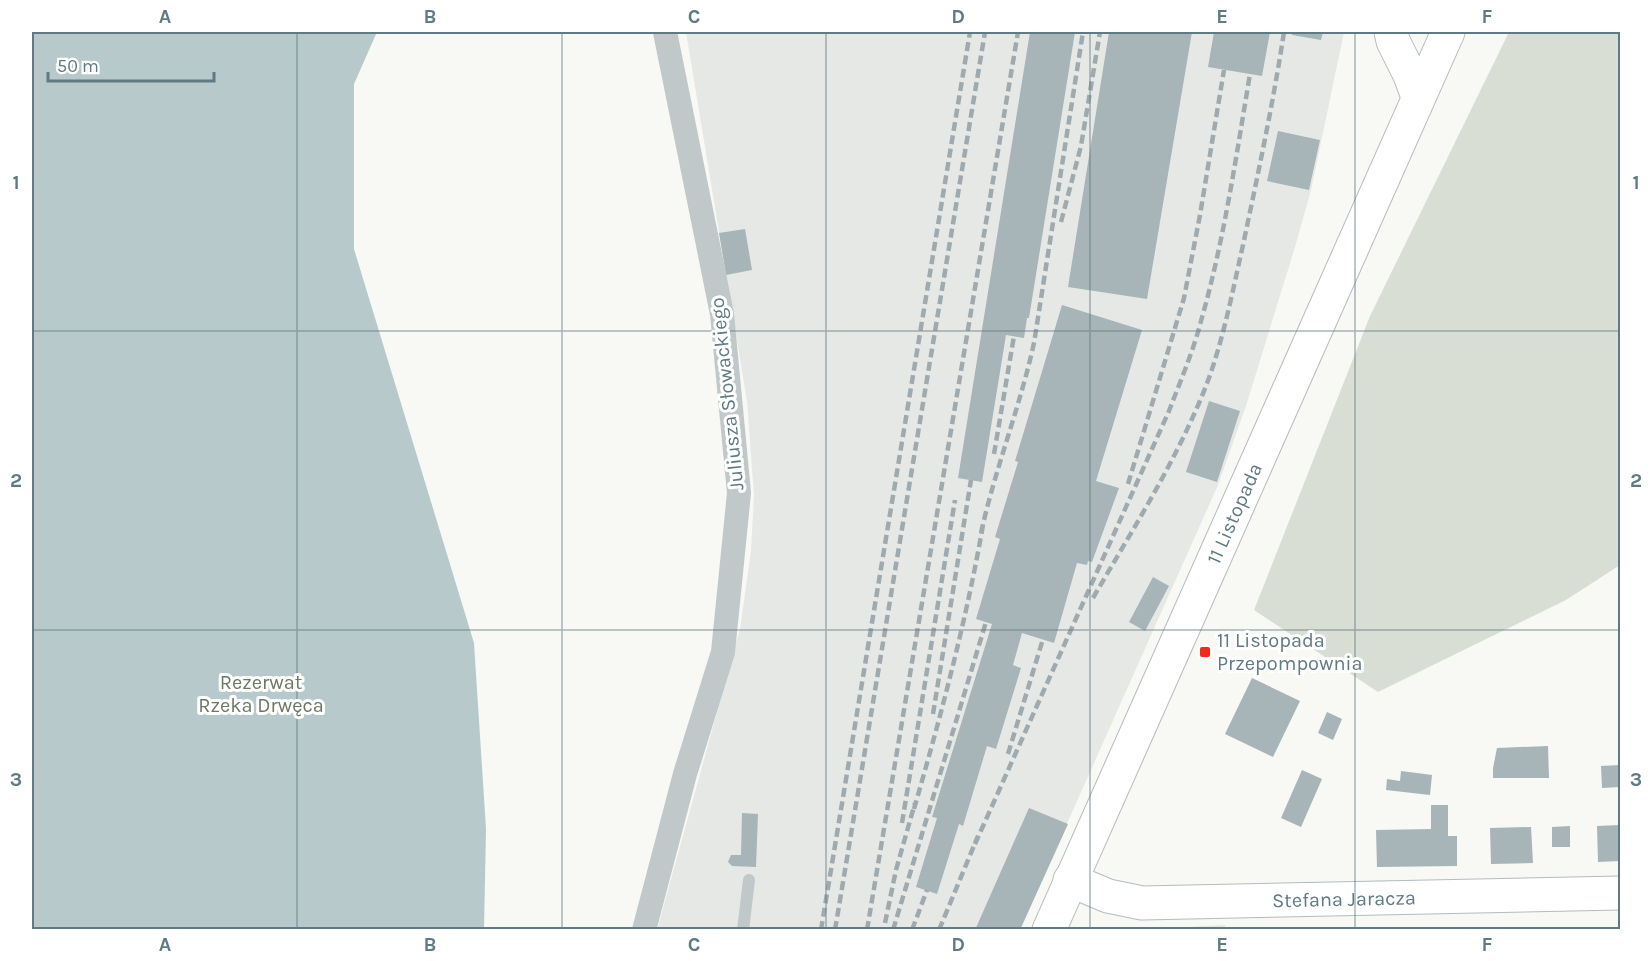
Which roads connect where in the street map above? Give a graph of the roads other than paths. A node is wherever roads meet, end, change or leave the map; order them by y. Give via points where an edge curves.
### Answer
1 (664, 32) edge
2 (1391, 32) edge
3 (1422, 32) edge
4 (1447, 32) edge
5 (1418, 97) junction
6 (749, 880) dead end
7 (1070, 880) junction
8 (1620, 893) edge
9 (644, 930) edge
10 (743, 930) edge
11 (1049, 930) edge

1 - 9 street, Juliusza Słowackiego via 722,314 739,493 723,652 685,774
2 - 5 main road
3 - 4 main road, 11 Listopada
4 - 5 main road, 11 Listopada
5 - 7 main road, 11 Listopada
6 - 10 lane
7 - 8 main road, Stefana Jaracza via 1108,896 1142,903
7 - 11 main road, 11 Listopada

